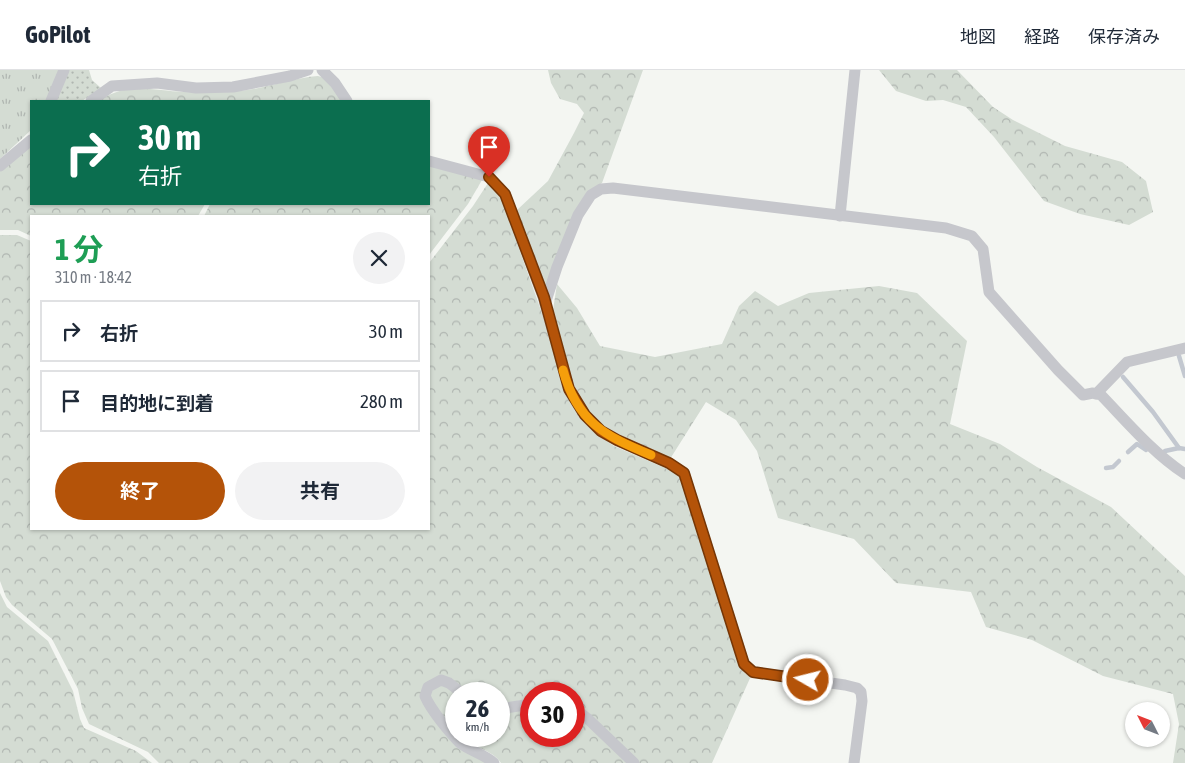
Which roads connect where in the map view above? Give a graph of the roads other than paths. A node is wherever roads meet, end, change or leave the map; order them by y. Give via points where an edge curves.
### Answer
1 (64, 70) edge
2 (308, 70) edge
3 (322, 70) edge
4 (855, 70) edge
5 (51, 100) edge
6 (92, 100) edge
7 (346, 100) edge
8 (30, 141) edge
9 (430, 161) edge
10 (0, 166) edge
11 (840, 216) junction
12 (546, 304) junction
13 (1185, 348) edge
14 (1096, 394) junction
15 (1185, 474) edge
16 (446, 682) edge
17 (585, 716) edge
18 (445, 724) edge
19 (469, 747) edge
20 (494, 763) edge
21 (634, 763) edge
22 (854, 763) edge

1 - 5 street
2 - 6 street via 233,87 196,88 157,83 112,86
3 - 7 street via 336,83
4 - 11 street
8 - 10 street
9 - 12 street via 489,177 505,194
11 - 12 street via 601,189 591,195 578,215
11 - 14 street via 946,228 972,236 983,249 989,292 1083,395
12 - 22 street via 569,389 585,415 601,431 684,473 744,664 753,672 845,685 861,692
13 - 14 street via 1127,362
14 - 15 street via 1101,395 1164,458
16 - 18 street via 441,680 428,687 425,696
17 - 21 street
19 - 20 street

